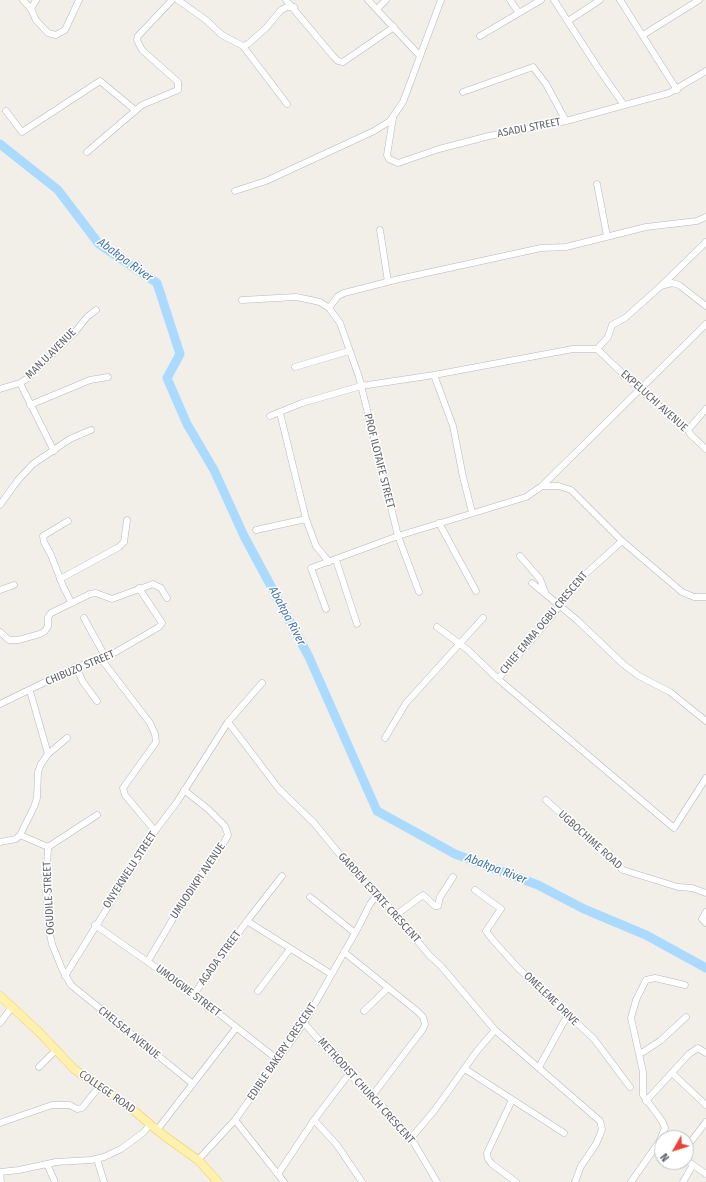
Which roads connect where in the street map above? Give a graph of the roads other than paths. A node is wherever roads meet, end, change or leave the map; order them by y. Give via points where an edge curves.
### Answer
1 (23, 0) edge
2 (36, 0) edge
3 (79, 0) edge
4 (172, 0) edge
5 (178, 0) edge
6 (282, 0) edge
7 (286, 0) edge
8 (368, 0) edge
9 (386, 0) edge
10 (441, 0) edge
11 (510, 0) edge
12 (541, 0) edge
13 (554, 0) edge
14 (600, 0) edge
15 (620, 0) edge
16 (699, 0) edge
17 (294, 7) junction
18 (31, 9) junction
19 (377, 9) junction
20 (281, 10) junction
21 (519, 13) junction
22 (568, 21) junction
23 (394, 27) junction
24 (643, 35) junction
25 (480, 36) dead end
26 (243, 46) junction
27 (420, 56) junction
28 (706, 71) edge
29 (677, 90) junction
30 (463, 92) dead end
31 (287, 104) dead end
32 (624, 105) junction
33 (135, 110) junction
34 (6, 111) dead end
35 (393, 118) junction
36 (566, 121) junction
37 (87, 152) dead end
38 (597, 184) dead end
39 (235, 191) dead end
40 (706, 217) edge
41 (380, 230) dead end
42 (607, 236) junction
43 (706, 242) edge
44 (388, 282) junction
45 (660, 286) junction
46 (242, 300) dead end
47 (706, 306) edge
48 (329, 308) junction
49 (96, 310) dead end
50 (706, 324) edge
51 (349, 351) junction
52 (599, 352) junction
53 (295, 367) dead end
54 (434, 375) junction
55 (108, 378) dead end
56 (20, 383) junction
57 (361, 386) junction
58 (0, 389) edge
59 (640, 390) junction
60 (30, 405) junction
61 (706, 409) edge
62 (280, 413) junction
63 (270, 416) dead end
64 (91, 430) dead end
65 (688, 430) junction
66 (706, 449) edge
67 (54, 451) junction
68 (542, 486) junction
69 (0, 505) edge
70 (472, 512) junction
71 (306, 519) junction
72 (127, 520) dead end
73 (68, 521) dead end
74 (439, 523) junction
75 (256, 530) dead end
76 (398, 536) junction
77 (622, 541) junction
78 (520, 556) dead end
79 (332, 561) junction
80 (60, 579) junction
81 (532, 583) dead end
82 (14, 586) dead end
83 (139, 588) junction
84 (0, 590) edge
85 (476, 591) dead end
86 (418, 592) dead end
87 (546, 594) junction
88 (706, 597) edge
89 (167, 598) dead end
90 (71, 602) junction
91 (560, 606) junction
92 (326, 609) dead end
93 (84, 618) dead end
94 (483, 618) dead end
95 (357, 624) dead end
96 (437, 627) dead end
97 (0, 632) edge
98 (459, 645) junction
99 (104, 659) junction
100 (76, 668) junction
101 (498, 679) junction
102 (262, 683) dead end
103 (30, 691) junction
104 (97, 701) dead end
105 (0, 704) edge
106 (706, 721) edge
107 (228, 722) junction
108 (67, 738) dead end
109 (384, 738) dead end
110 (48, 754) junction
111 (706, 778) edge
112 (184, 790) junction
113 (546, 800) dead end
114 (97, 815) dead end
115 (155, 831) junction
116 (20, 835) junction
117 (0, 842) edge
118 (48, 847) junction
119 (282, 876) dead end
120 (453, 877) dead end
121 (475, 890) dead end
122 (706, 893) edge
123 (378, 894) junction
124 (310, 898) dead end
125 (706, 912) edge
126 (396, 915) junction
127 (246, 921) junction
128 (706, 923) edge
129 (95, 925) junction
130 (355, 933) junction
131 (290, 949) junction
132 (344, 952) junction
133 (148, 961) junction
134 (331, 974) junction
135 (66, 978) junction
136 (685, 985) dead end
137 (388, 988) junction
138 (258, 991) dead end
139 (194, 994) junction
140 (0, 996) edge
141 (12, 1007) junction
142 (364, 1012) dead end
143 (567, 1016) junction
144 (686, 1017) dead end
145 (0, 1023) edge
146 (304, 1023) junction
147 (236, 1028) junction
148 (495, 1030) junction
149 (56, 1050) junction
150 (706, 1053) edge
151 (640, 1054) junction
152 (278, 1060) junction
153 (39, 1067) dead end
154 (539, 1067) junction
155 (465, 1069) junction
156 (672, 1073) junction
157 (349, 1074) junction
158 (193, 1084) junction
159 (99, 1087) junction
160 (630, 1087) dead end
161 (372, 1096) junction
162 (512, 1100) junction
163 (646, 1101) junction
164 (706, 1105) edge
165 (235, 1120) junction
166 (314, 1120) junction
167 (706, 1122) edge
168 (0, 1123) edge
169 (150, 1124) junction
170 (157, 1130) junction
171 (664, 1130) edge
172 (564, 1133) dead end
173 (411, 1138) junction
174 (694, 1138) edge
175 (654, 1148) edge
176 (97, 1159) junction
177 (198, 1160) junction
178 (47, 1164) junction
179 (694, 1166) edge
180 (690, 1170) edge
181 (0, 1172) edge
182 (278, 1174) junction
183 (706, 1174) edge
184 (1, 1182) edge
185 (55, 1182) edge
186 (104, 1182) edge
187 (218, 1182) edge
188 (284, 1182) edge
189 (362, 1182) edge
190 (437, 1182) edge
191 (516, 1182) edge
192 (575, 1182) edge
193 (631, 1182) edge
194 (683, 1182) edge

1 - 18 street
2 - 18 street
3 - 18 street via 65,30 56,35 43,29
4 - 33 street via 137,40 142,50 178,82 178,90
5 - 26 street via 222,35
6 - 20 street
7 - 17 street
8 - 19 street
9 - 19 street
10 - 27 street
11 - 21 street
12 - 21 street
13 - 22 street
14 - 22 street
15 - 24 street
16 - 24 street
17 - 20 street
17 - 23 street via 333,56 342,62
19 - 23 street
20 - 26 street via 266,28
21 - 25 street
22 - 32 street
23 - 27 street
24 - 29 street
26 - 31 street
27 - 35 street via 404,102
28 - 29 street, ASADU STREET
29 - 32 street, ASADU STREET
30 - 36 street via 533,67 546,84
32 - 36 street, ASADU STREET
33 - 34 street via 100,81 22,132
33 - 37 street
35 - 36 street, ASADU STREET via 387,155 389,159 398,163 489,136
35 - 39 street via 361,137 266,181
38 - 42 street
40 - 42 street via 697,221 646,226
41 - 44 street
42 - 44 street via 566,247 541,248
43 - 45 street
44 - 48 street via 344,293 338,296
45 - 47 street via 672,283 679,285
45 - 52 street via 625,318 612,325
46 - 48 street via 296,297 320,302
48 - 51 street, PROF ILOTAIFE STREET via 340,323
49 - 56 street, MAN.U.AVENUE via 40,364 32,375
50 - 59 street
51 - 53 street
51 - 57 street, PROF ILOTAIFE STREET
52 - 54 street via 573,349
52 - 59 street, EKPELUCHI AVENUE
54 - 57 street
54 - 70 street via 453,426
55 - 60 street via 90,380
56 - 58 street, MAN.U.AVENUE
56 - 60 street
57 - 62 street via 302,403
57 - 76 street, PROF ILOTAIFE STREET
59 - 65 street, EKPELUCHI AVENUE
59 - 68 street
60 - 67 street
61 - 65 street
62 - 63 street
62 - 71 street
64 - 67 street via 70,439
65 - 66 street, EKPELUCHI AVENUE
67 - 69 street via 33,464
68 - 70 street via 516,501
68 - 77 street via 559,486 571,490
70 - 74 street
71 - 75 street
71 - 79 street via 316,546
72 - 80 street via 124,542 120,547
73 - 80 street via 43,536
74 - 76 street
74 - 85 street
76 - 79 street
76 - 86 street, PROF ILOTAIFE STREET
77 - 88 street via 682,592 694,598
77 - 91 street, CHIEF EMMA OGBU CRESCENT via 580,579
78 - 87 street via 540,580
79 - 92 street via 311,569
79 - 95 street
80 - 90 street
81 - 87 street
82 - 84 street
83 - 89 street via 157,585
83 - 90 street via 112,599 96,594
83 - 99 street, CHIBUZO STREET via 162,623 137,641
87 - 91 street
90 - 97 street via 51,613 48,617 48,626 40,634 9,640
91 - 101 street, CHIEF EMMA OGBU CRESCENT
91 - 106 street via 628,668 670,692
93 - 99 street
94 - 98 street
96 - 98 street, CHIEF EMMA OGBU CRESCENT
98 - 101 street, CHIEF EMMA OGBU CRESCENT
98 - 109 street via 406,703
99 - 100 street, CHIBUZO STREET
99 - 115 street via 150,723 155,734 156,742 123,788 125,795
100 - 103 street, CHIBUZO STREET
100 - 104 street
101 - 111 street via 674,828
102 - 107 street, ONYEKWELU STREET
103 - 105 street, CHIBUZO STREET
103 - 110 street
107 - 112 street, ONYEKWELU STREET
107 - 123 street, GARDEN ESTATE CRESCENT via 279,789 314,823 355,873
108 - 110 street
110 - 116 street via 38,772 34,807
112 - 115 street, ONYEKWELU STREET
112 - 133 street, UMUODIKPI AVENUE via 225,826 228,835 190,890
113 - 122 street, UGBOCHIME ROAD via 623,870
114 - 118 street, OGUDILE STREET
115 - 129 street, ONYEKWELU STREET
116 - 117 street via 16,839
116 - 118 street
118 - 135 street, OGUDILE STREET via 48,930
119 - 127 street, AGADA STREET
120 - 126 street via 440,897 438,906 422,895
121 - 143 street, OMELEME DRIVE via 501,908 486,931 515,965 553,999
123 - 126 street, GARDEN ESTATE CRESCENT
123 - 130 street, EDIBLE BAKERY CRESCENT
124 - 130 street
125 - 128 street via 702,919
126 - 148 street, GARDEN ESTATE CRESCENT
127 - 131 street
127 - 139 street, AGADA STREET
129 - 133 street, UMOIGWE STREET
129 - 135 street, ONYEKWELU STREET
130 - 132 street, EDIBLE BAKERY CRESCENT
131 - 134 street
131 - 138 street
132 - 134 street, EDIBLE BAKERY CRESCENT
132 - 137 street
133 - 139 street, UMOIGWE STREET
134 - 146 street, EDIBLE BAKERY CRESCENT
135 - 158 street, CHELSEA AVENUE via 77,991
136 - 151 street via 655,978 646,980 631,1018
137 - 142 street
137 - 161 street via 417,1011 425,1024 424,1029
139 - 147 street, UMOIGWE STREET
140 - 141 main road, COLLEGE ROAD
141 - 145 street
141 - 149 main road, COLLEGE ROAD
143 - 154 street
143 - 160 street, OMELEME DRIVE via 594,1039
144 - 151 street via 660,1041
146 - 152 street, EDIBLE BAKERY CRESCENT
146 - 157 street, METHODIST CHURCH CRESCENT
147 - 152 street, UMOIGWE STREET
147 - 158 street
148 - 154 street, GARDEN ESTATE CRESCENT
148 - 155 street
149 - 153 street
149 - 159 main road, COLLEGE ROAD via 78,1072
150 - 156 street via 700,1049 693,1050
151 - 163 street via 644,1080 642,1093
152 - 165 street, EDIBLE BAKERY CRESCENT
154 - 192 street, GARDEN ESTATE CRESCENT via 596,1116 602,1125 596,1144 581,1166
155 - 162 street
155 - 173 street
156 - 163 street
156 - 164 street
157 - 161 street, METHODIST CHURCH CRESCENT
157 - 166 street
158 - 170 street
159 - 168 street via 82,1108 52,1105
159 - 169 main road, COLLEGE ROAD via 132,1108
161 - 173 street, METHODIST CHURCH CRESCENT
162 - 172 street
162 - 191 street via 487,1153 492,1164
163 - 171 street via 665,1125
165 - 177 street, EDIBLE BAKERY CRESCENT
165 - 182 street
166 - 182 street
166 - 189 street via 337,1145
167 - 174 street
169 - 170 main road, COLLEGE ROAD
169 - 176 street via 144,1132 121,1149
170 - 177 main road, COLLEGE ROAD
173 - 190 street, METHODIST CHURCH CRESCENT
175 - 193 street
176 - 178 street
176 - 186 street
177 - 187 main road, COLLEGE ROAD
178 - 181 street
178 - 185 street
179 - 183 street
180 - 194 street
181 - 184 street
182 - 188 street

